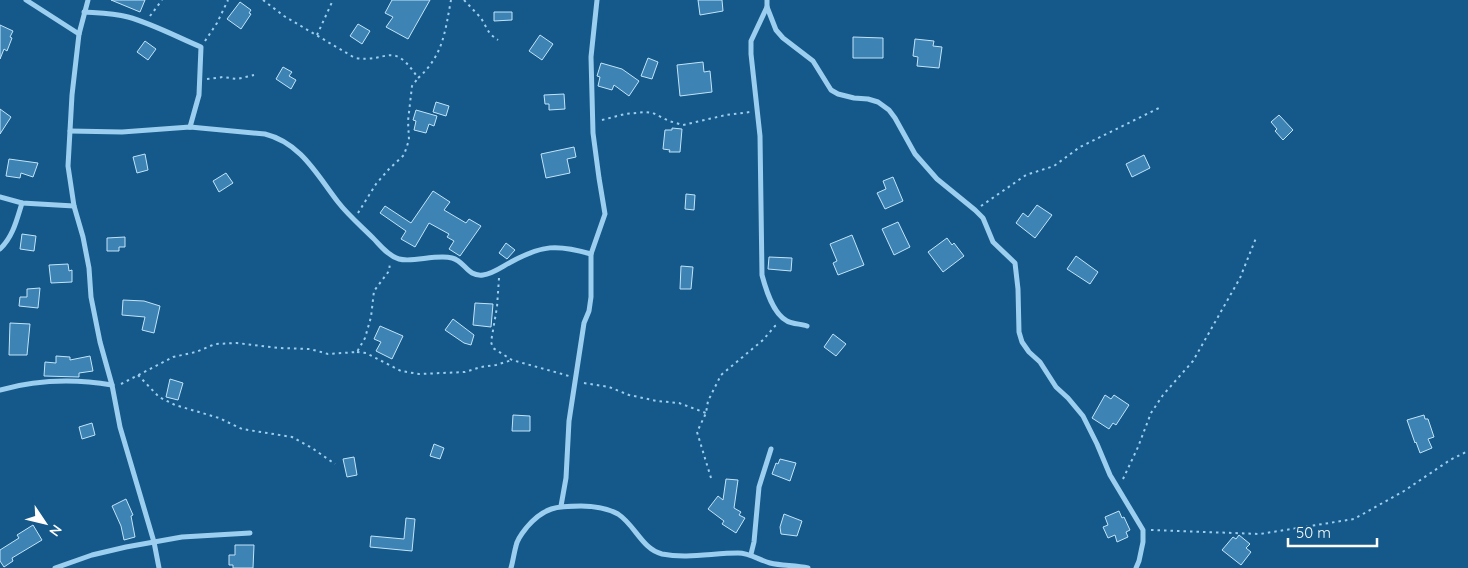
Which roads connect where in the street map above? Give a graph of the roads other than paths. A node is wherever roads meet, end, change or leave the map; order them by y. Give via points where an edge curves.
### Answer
1 (26, 0) edge
2 (88, 0) edge
3 (597, 0) edge
4 (767, 0) edge
5 (767, 7) junction
6 (84, 12) junction
7 (79, 34) junction
8 (190, 127) junction
9 (70, 131) junction
10 (0, 197) edge
11 (22, 203) junction
12 (74, 206) junction
13 (0, 249) edge
14 (591, 254) junction
15 (807, 326) dead end
16 (113, 386) junction
17 (0, 390) edge
18 (771, 449) dead end
19 (562, 506) junction
20 (250, 534) dead end
21 (154, 542) junction
22 (750, 554) junction
23 (55, 568) edge
24 (159, 568) edge
25 (511, 568) edge
26 (808, 568) edge
27 (1136, 568) edge

1 - 7 street
2 - 6 street
3 - 14 street via 591,57 596,158 605,214
4 - 5 street
5 - 15 street via 751,41 760,136 762,276 768,296 778,311 787,321
5 - 27 street via 779,34 813,61 831,90 854,98 868,98 889,110 915,154 937,179 983,218 993,242 1015,263 1022,342 1083,416 1110,475 1142,530 1143,542
6 - 7 street
6 - 8 street via 107,13 143,22 201,47 199,95
7 - 9 street
8 - 9 street via 122,132
8 - 14 street via 266,134 289,144 302,154 339,204 391,256 403,260 452,258 476,275 486,275 534,250 572,248
9 - 12 street via 68,166
10 - 11 street
11 - 12 street
11 - 13 street via 10,236
12 - 16 street via 89,268 100,342
14 - 19 street via 590,304 584,323 569,421
16 - 17 street via 78,381 12,386
16 - 21 street via 120,428
18 - 22 street via 759,486
19 - 22 street via 590,506 616,513 657,552
19 - 25 street via 536,516 524,530 516,544
20 - 21 street
21 - 23 street via 92,555
21 - 24 street
22 - 26 street via 772,563

